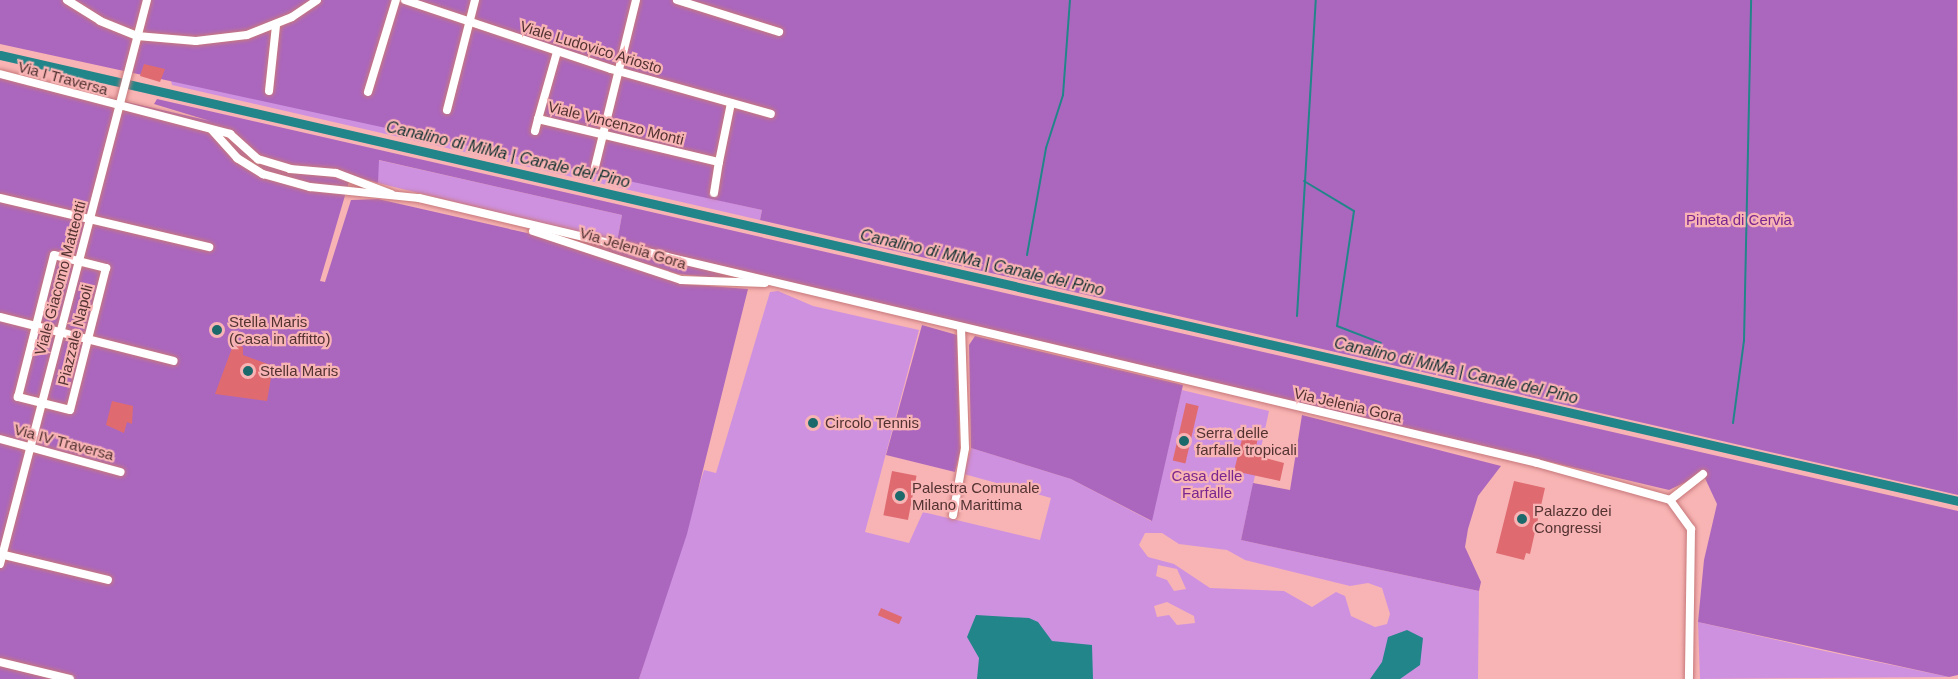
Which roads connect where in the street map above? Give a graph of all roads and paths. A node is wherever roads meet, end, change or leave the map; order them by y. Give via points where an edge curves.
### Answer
1 (67, 0) edge
2 (147, 0) edge
3 (317, 0) edge
4 (396, 0) edge
5 (405, 0) edge
6 (475, 0) edge
7 (636, 0) edge
8 (677, 0) edge
9 (469, 21) junction
10 (276, 25) junction
11 (779, 32) dead end
12 (137, 36) junction
13 (557, 52) junction
14 (616, 70) junction
15 (0, 75) edge
16 (269, 91) dead end
17 (368, 92) dead end
18 (731, 103) junction
19 (119, 107) junction
20 (447, 110) dead end
21 (771, 114) dead end
22 (538, 119) junction
23 (212, 130) junction
24 (535, 131) dead end
25 (600, 134) junction
26 (719, 162) junction
27 (595, 167) dead end
28 (714, 193) dead end
29 (391, 194) junction
30 (0, 198) edge
31 (496, 217) junction
32 (89, 221) junction
33 (209, 248) dead end
34 (78, 261) junction
35 (765, 283) junction
36 (0, 317) edge
37 (36, 326) junction
38 (961, 328) junction
39 (59, 332) junction
40 (88, 339) junction
41 (174, 361) dead end
42 (42, 402) junction
43 (0, 439) edge
44 (30, 447) junction
45 (121, 472) dead end
46 (1703, 474) dead end
47 (1670, 500) junction
48 (953, 515) dead end
49 (1, 554) edge
50 (0, 564) edge
51 (108, 580) dead end
52 (0, 662) edge
53 (70, 679) edge
54 (1689, 679) edge

1 - 12 street via 100,21
2 - 12 street, Viale Giacomo Matteotti
3 - 10 street
4 - 17 street
5 - 9 street, Viale Ludovico Ariosto
6 - 9 street
7 - 14 street
8 - 11 street
9 - 13 street, Viale Ludovico Ariosto
9 - 20 street
10 - 12 street via 222,39
10 - 16 street
12 - 19 street, Viale Giacomo Matteotti
13 - 14 street, Viale Ludovico Ariosto
13 - 22 street, Viale Vincenzo Monti
14 - 18 street, Viale Ludovico Ariosto
14 - 25 street
15 - 19 street, Via I Traversa
18 - 21 street, Viale Ludovico Ariosto
18 - 26 street
19 - 23 street, Via Jelenia Gora
19 - 32 street, Viale Giacomo Matteotti
22 - 24 street
22 - 25 street, Viale Vincenzo Monti
23 - 29 street, Via Jelenia Gora via 230,134 258,159 290,169 336,173
23 - 29 street, Via Jelenia Gora via 237,158 263,174 334,192
25 - 26 street, Viale Vincenzo Monti
25 - 27 street
26 - 28 street
29 - 31 street, Via Jelenia Gora
30 - 32 street
31 - 35 street, Via Jelenia Gora
31 - 35 street, Via Jelenia Gora via 681,280
32 - 33 street
32 - 34 street, Viale Giacomo Matteotti
34 - 37 street, Piazzale Napoli via 54,255
34 - 39 street, Viale Giacomo Matteotti
34 - 40 street, Piazzale Napoli via 106,268
35 - 38 street, Via Jelenia Gora
36 - 37 street
37 - 39 street
37 - 42 street, Piazzale Napoli via 18,397
38 - 47 street, Via Jelenia Gora via 1537,463
38 - 48 street via 965,447
39 - 40 street
39 - 42 street, Viale Giacomo Matteotti
40 - 41 street
40 - 42 street, Piazzale Napoli via 70,410
42 - 44 street, Viale Giacomo Matteotti
43 - 44 street, Via IV Traversa
44 - 45 street, Via IV Traversa
44 - 49 street, Viale Giacomo Matteotti
46 - 47 street
47 - 54 street via 1691,530
49 - 50 street, Viale Giacomo Matteotti
49 - 51 street
52 - 53 street

